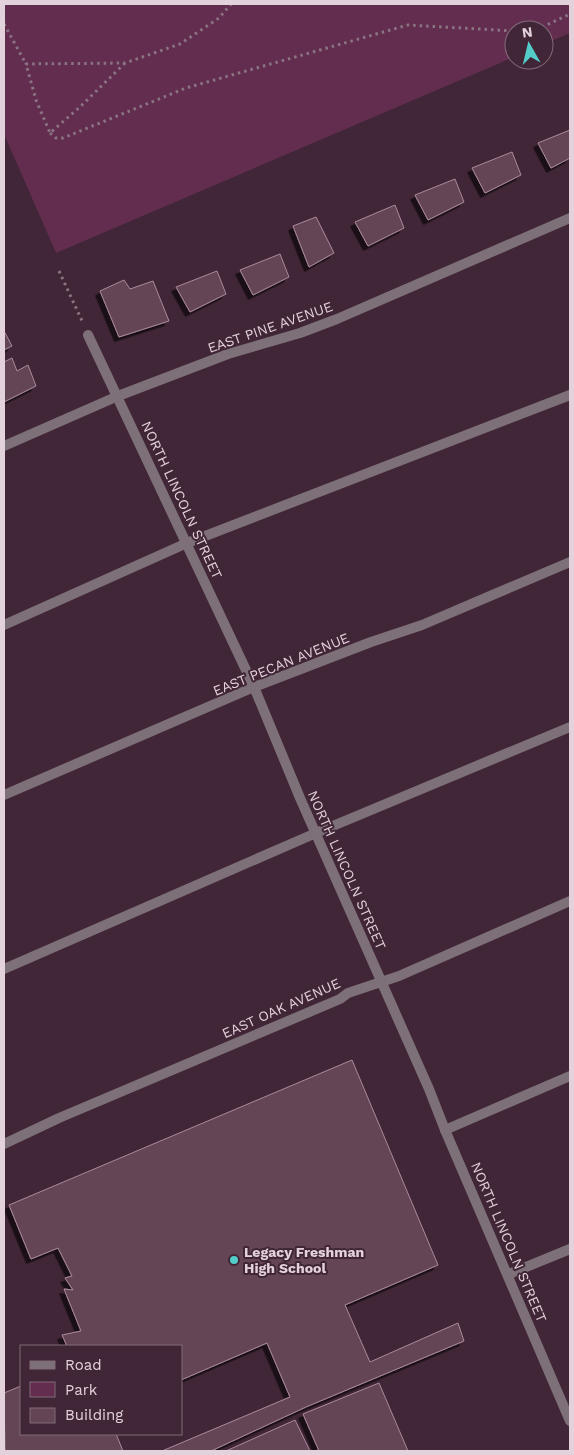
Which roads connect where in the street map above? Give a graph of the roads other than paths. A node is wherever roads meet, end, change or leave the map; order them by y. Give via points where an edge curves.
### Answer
1 (570, 218) edge
2 (88, 335) road end
3 (570, 395) edge
4 (118, 396) junction
5 (4, 446) edge
6 (187, 543) junction
7 (570, 562) edge
8 (4, 625) edge
9 (254, 688) junction
10 (570, 727) edge
11 (4, 795) edge
12 (316, 833) junction
13 (570, 901) edge
14 (4, 969) edge
15 (382, 982) junction
16 (570, 1076) edge
17 (445, 1130) junction
18 (4, 1144) edge
19 (570, 1249) edge
20 (508, 1274) junction
21 (570, 1421) edge

1 - 4 street, EAST PINE AVENUE via 337,319 228,354
2 - 4 street, NORTH LINCOLN STREET
3 - 6 street
4 - 5 street, EAST PINE AVENUE
4 - 6 street, NORTH LINCOLN STREET
6 - 8 street
6 - 9 street, NORTH LINCOLN STREET
7 - 9 street, EAST PECAN AVENUE via 422,625
9 - 11 street, EAST PECAN AVENUE
9 - 12 street, NORTH LINCOLN STREET
10 - 12 street
12 - 14 street
12 - 15 street, NORTH LINCOLN STREET
13 - 15 street, EAST OAK AVENUE
15 - 17 street, NORTH LINCOLN STREET
15 - 18 street, EAST OAK AVENUE via 348,993
16 - 17 street
17 - 20 street, NORTH LINCOLN STREET
19 - 20 street
20 - 21 street, NORTH LINCOLN STREET

